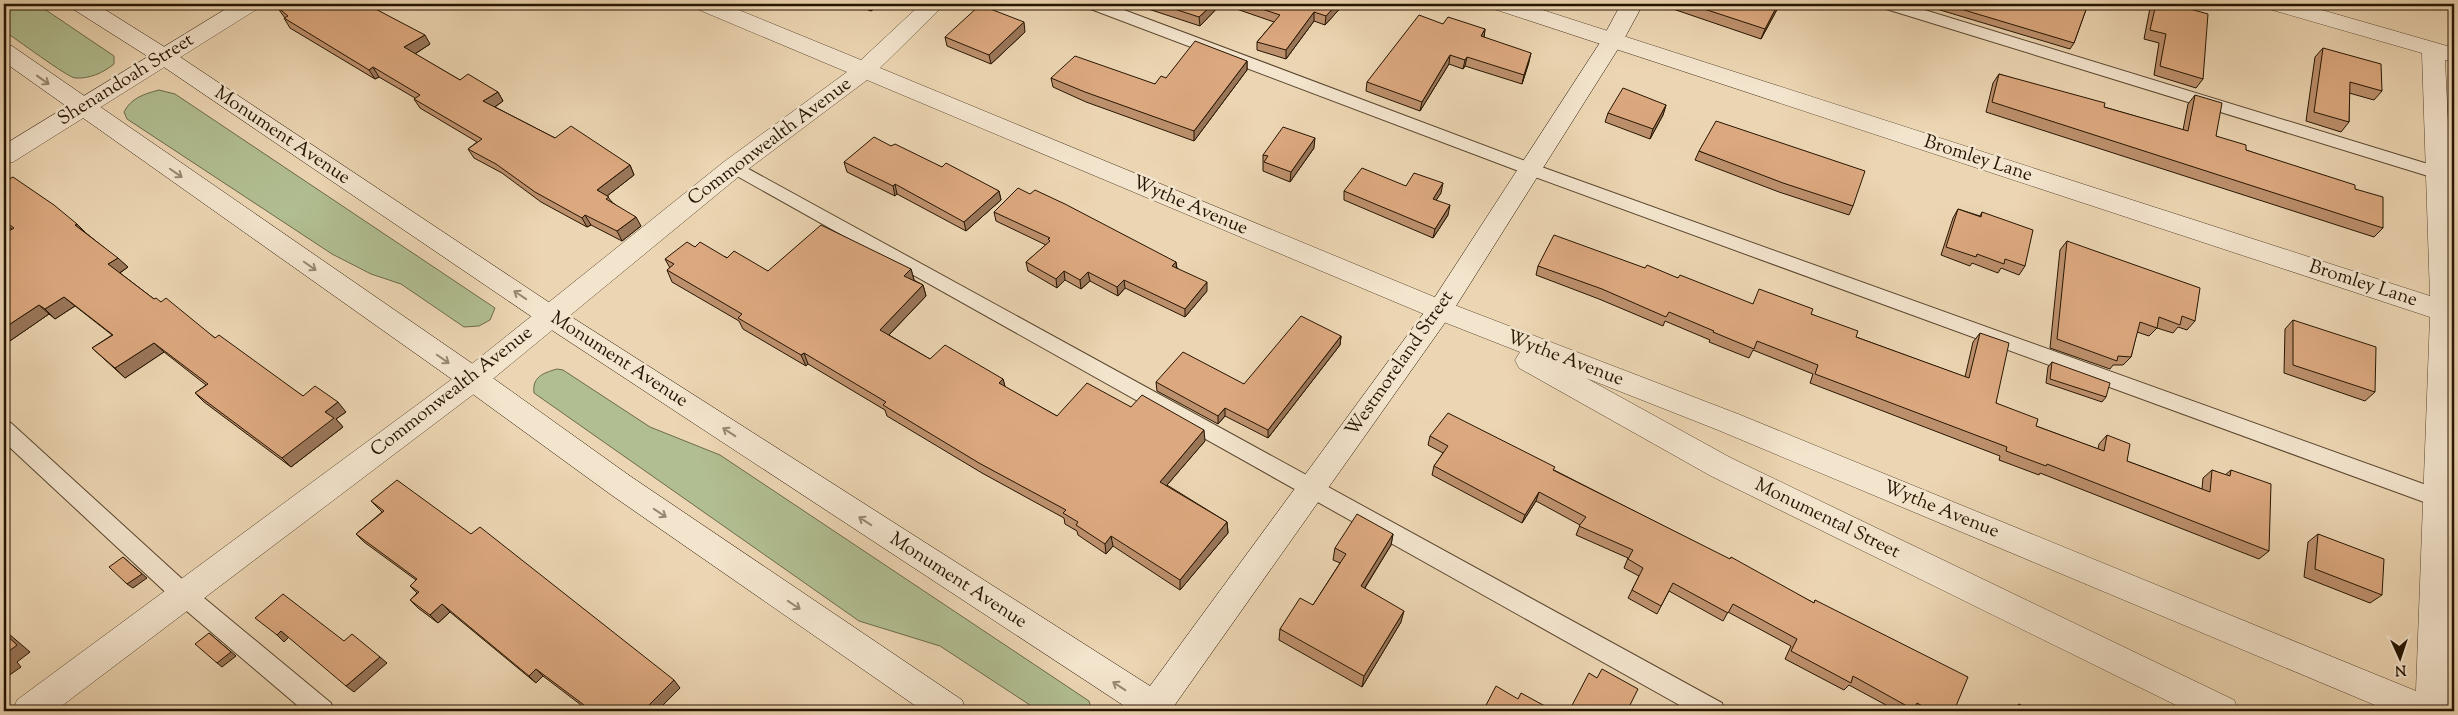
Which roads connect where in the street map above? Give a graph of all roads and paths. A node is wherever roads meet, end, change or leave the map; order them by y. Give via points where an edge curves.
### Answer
1 (82, 4) edge
2 (249, 4) edge
3 (704, 4) edge
4 (934, 4) edge
5 (1094, 4) edge
6 (1502, 4) edge
7 (1632, 4) edge
8 (1889, 4) edge
9 (2276, 4) edge
10 (1612, 41) junction
11 (4, 51) edge
12 (2444, 52) edge
13 (163, 56) junction
14 (865, 70) junction
15 (83, 108) junction
16 (4, 156) edge
17 (734, 167) junction
18 (1530, 169) junction
19 (2446, 175) edge
20 (1440, 310) junction
21 (2449, 312) edge
22 (550, 316) junction
23 (473, 379) junction
24 (4, 429) edge
25 (1312, 488) junction
26 (2446, 501) edge
27 (184, 595) junction
28 (1154, 710) edge
29 (29, 711) edge
30 (322, 711) edge
31 (950, 711) edge
32 (1713, 711) edge
33 (2222, 711) edge
34 (2427, 711) edge
35 (2432, 711) edge

1 - 13 street, Monument Avenue
2 - 13 street, Shenandoah Street
3 - 14 street, Wythe Avenue
4 - 14 street, Commonwealth Avenue
5 - 18 lane
6 - 10 street, Bromley Lane
7 - 10 street, Westmoreland Street
8 - 19 lane
9 - 12 street
10 - 18 street, Westmoreland Street
10 - 21 street, Bromley Lane
11 -> 15 street
12 - 19 street
13 - 15 street, Shenandoah Street
22 -> 13 street, Monument Avenue
14 - 17 street, Commonwealth Avenue
14 - 20 street, Wythe Avenue
15 - 16 street, Shenandoah Street
15 -> 23 street
17 - 22 street, Commonwealth Avenue
17 - 25 lane
18 - 20 street, Westmoreland Street
18 - 26 lane
19 - 21 street
20 - 25 street, Westmoreland Street
20 - 33 street, Monumental Street via 1721,467
20 - 34 street, Wythe Avenue via 1728,422
21 - 26 street
22 - 23 street, Commonwealth Avenue
28 -> 22 street, Monument Avenue
23 - 27 street, Commonwealth Avenue
23 -> 31 street via 620,485
24 - 27 lane
25 - 28 street, Westmoreland Street
25 - 32 lane
26 - 35 street
27 - 29 street, Commonwealth Avenue
27 - 30 lane

